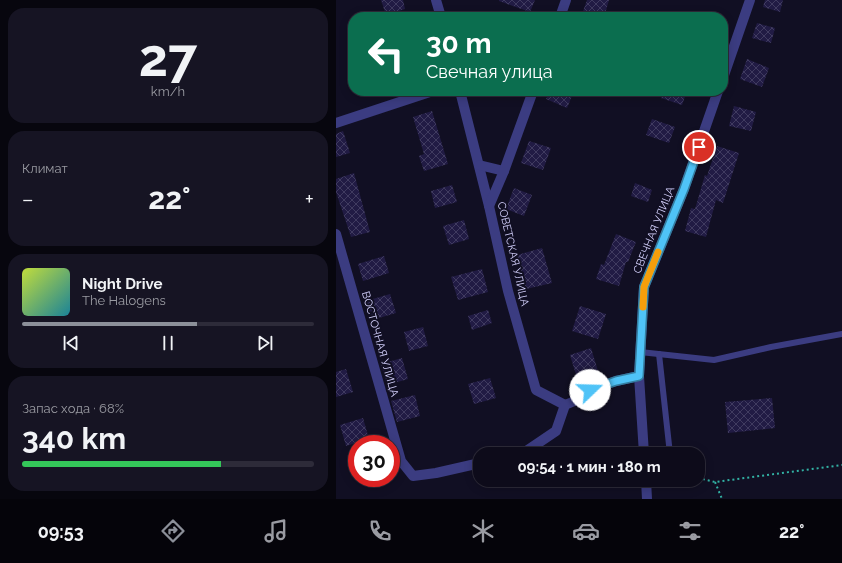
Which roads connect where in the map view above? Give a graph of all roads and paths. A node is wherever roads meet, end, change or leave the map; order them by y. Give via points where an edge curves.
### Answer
1 (436, 0) edge
2 (566, 0) edge
3 (750, 0) edge
4 (440, 12) edge
5 (562, 12) edge
6 (728, 64) edge
7 (417, 96) edge
8 (461, 96) edge
9 (531, 96) edge
10 (716, 96) edge
11 (336, 122) edge
12 (479, 165) junction
13 (504, 171) junction
14 (489, 206) junction
15 (336, 234) edge
16 (842, 334) edge
17 (640, 352) junction
18 (659, 354) junction
19 (639, 376) junction
20 (565, 405) junction
21 (532, 447) edge
22 (644, 447) edge
23 (669, 447) edge
24 (473, 465) edge
25 (842, 465) edge
26 (705, 480) edge
27 (716, 482) junction
28 (647, 487) edge
29 (648, 499) edge
30 (722, 499) edge

1 - 4 street
2 - 5 street
3 - 6 street
7 - 11 street
8 - 12 street, СОВЕТСКАЯ УЛИЦА
9 - 13 street
10 - 17 street, СВЕЧНАЯ УЛИЦА via 684,189 644,287
12 - 13 street
12 - 14 street, СОВЕТСКАЯ УЛИЦА
13 - 14 street
14 - 20 street, СОВЕТСКАЯ УЛИЦА via 508,291 536,390
15 - 24 street, ВОСТОЧНАЯ УЛИЦА via 401,461 413,476
16 - 18 lane via 714,360
17 - 18 lane
17 - 19 street, СВЕЧНАЯ УЛИЦА
18 - 23 lane
19 - 20 street via 590,390
19 - 22 street, СВЕЧНАЯ УЛИЦА
20 - 21 street via 556,431
25 - 27 path
26 - 27 path
27 - 30 path
28 - 29 street

